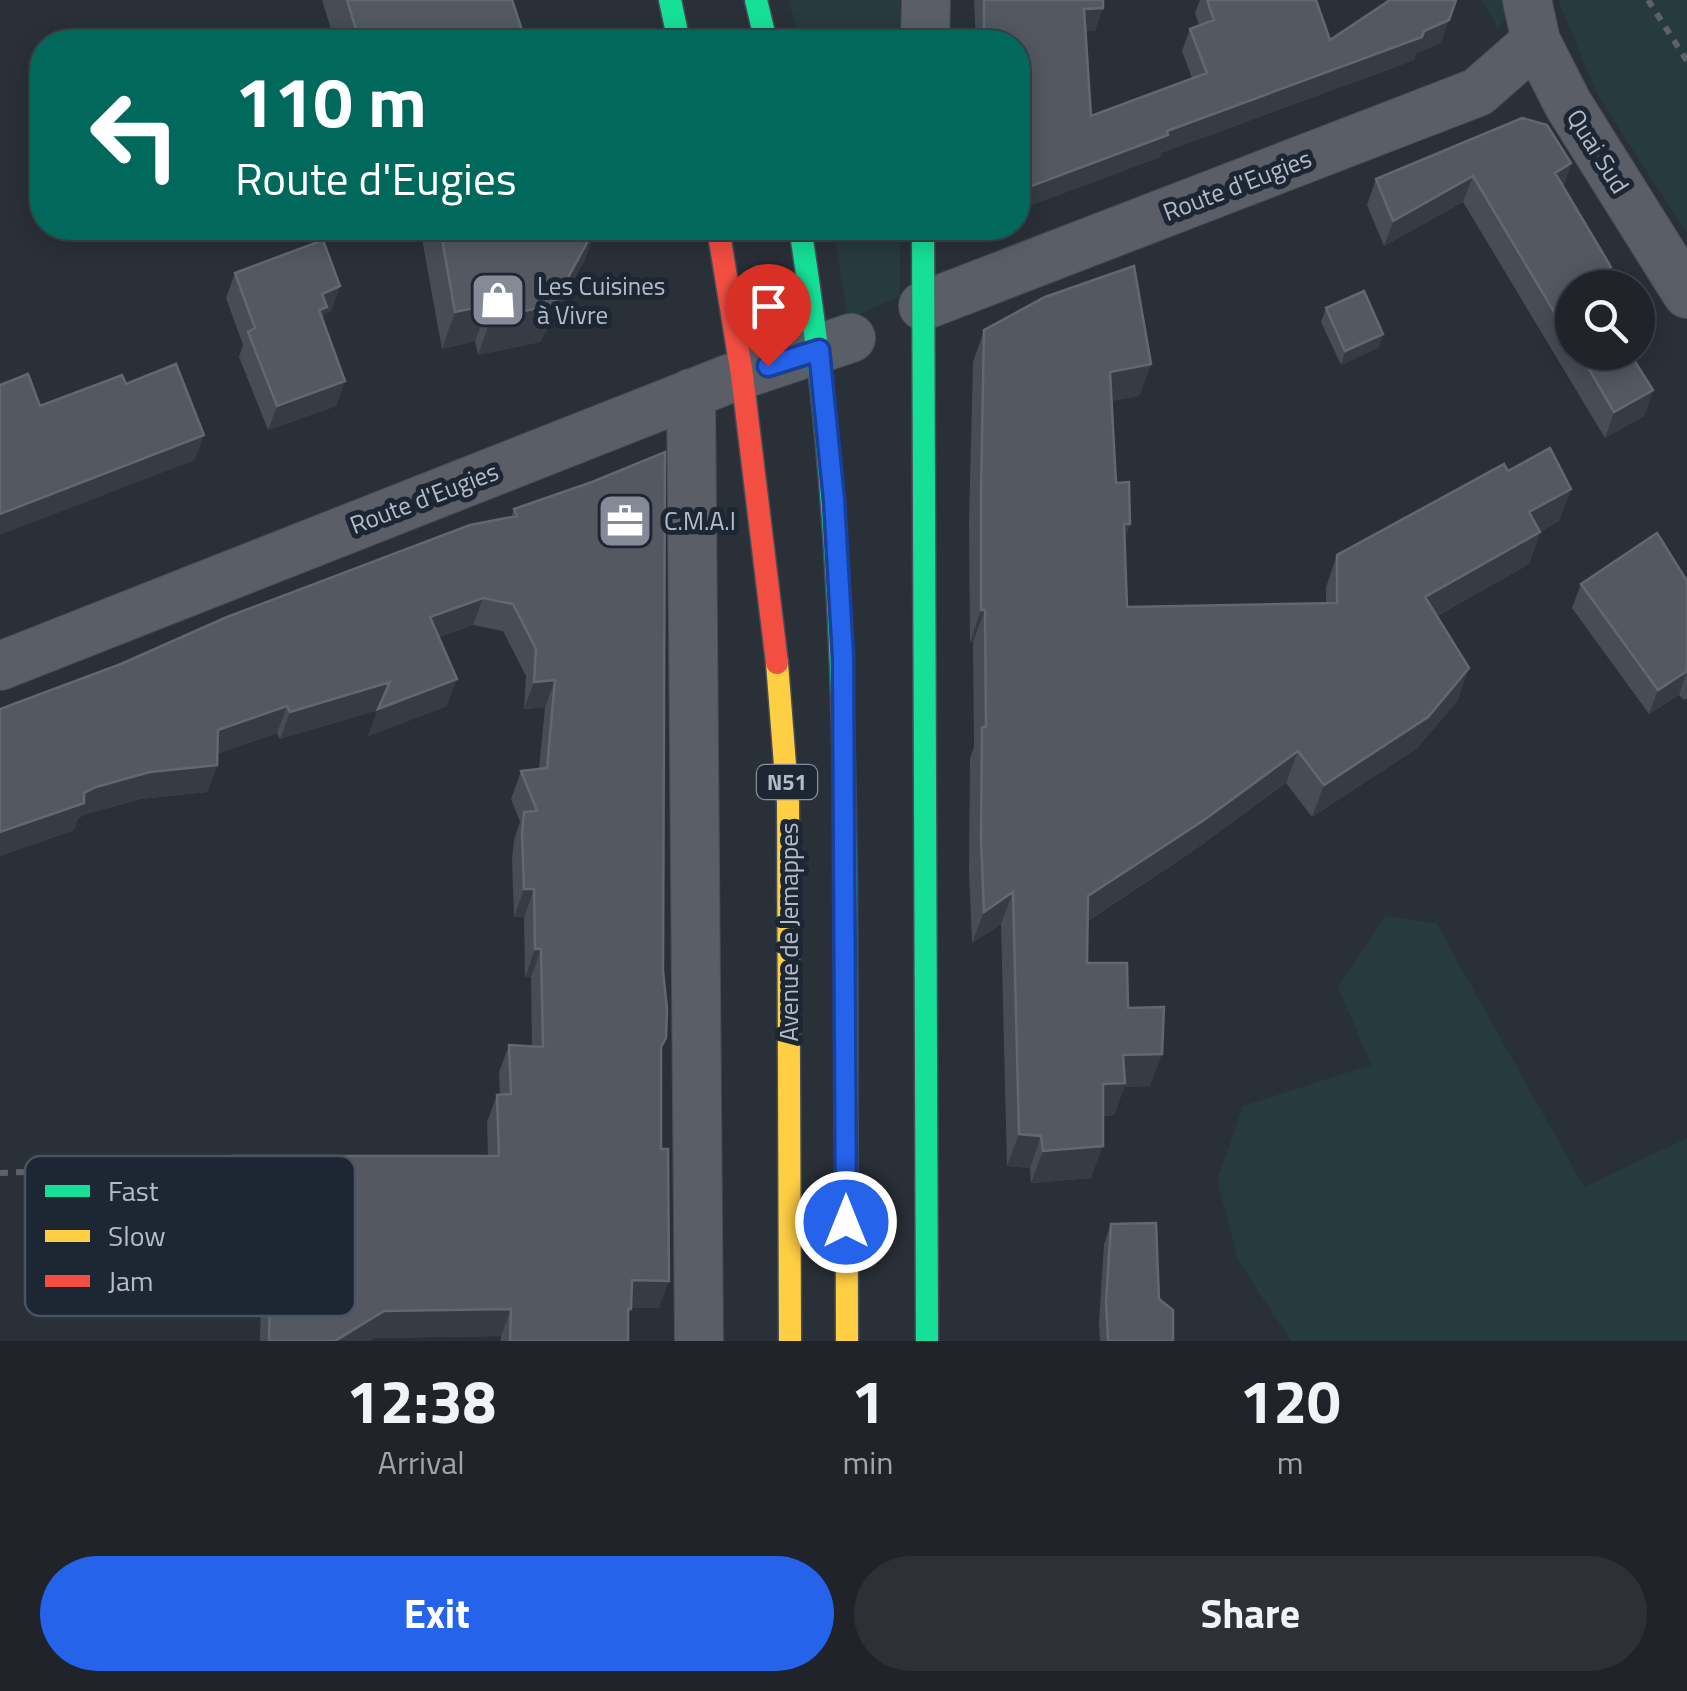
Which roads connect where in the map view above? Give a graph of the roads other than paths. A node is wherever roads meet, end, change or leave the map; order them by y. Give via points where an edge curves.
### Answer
1 (670, 0) edge
2 (756, 0) edge
3 (926, 0) edge
4 (1532, 20) edge
5 (676, 30) edge
6 (763, 30) edge
7 (925, 30) edge
8 (720, 240) edge
9 (804, 240) edge
10 (923, 240) edge
11 (1687, 294) edge
12 (922, 306) junction
13 (835, 344) junction
14 (742, 375) junction
15 (691, 394) junction
16 (0, 666) edge
17 (699, 1341) edge
18 (790, 1341) edge
19 (846, 1341) edge
20 (927, 1341) edge

1 - 5 main road
2 - 6 main road
3 - 7 street
4 - 11 street, Quai Sud via 1568,104
4 - 12 street, Route d'Eugies via 1507,63 1478,92
8 - 14 main road, Avenue de Jemappes / N51
9 - 13 main road, N51
10 - 12 main road
12 - 20 main road
13 - 14 street, Route d'Eugies
13 - 19 main road, N51
14 - 15 street, Route d'Eugies
14 - 18 main road, Avenue de Jemappes / N51 via 788,803
15 - 16 street, Route d'Eugies
15 - 17 street

